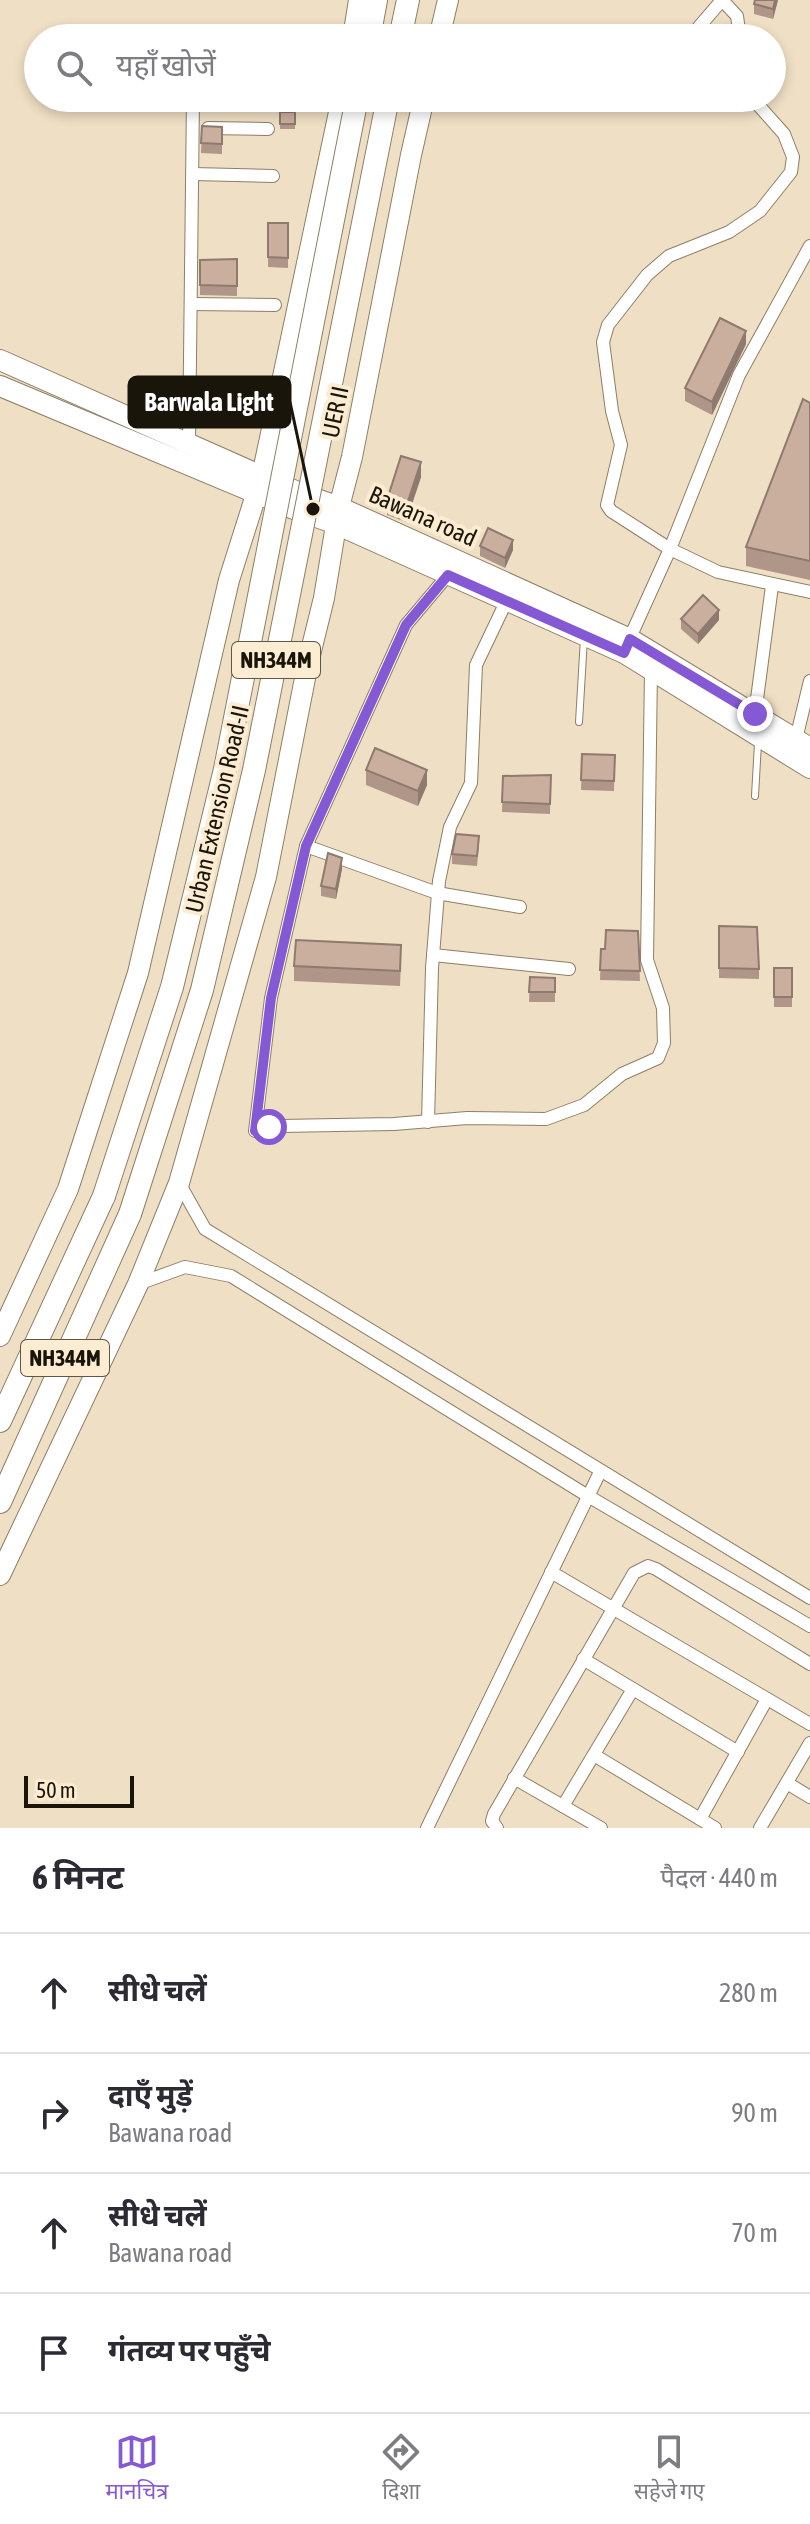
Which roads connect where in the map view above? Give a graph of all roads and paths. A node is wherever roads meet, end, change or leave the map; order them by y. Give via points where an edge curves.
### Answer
1 (359, 0) edge
2 (376, 0) edge
3 (408, 0) edge
4 (448, 0) edge
5 (722, 0) edge
6 (355, 24) edge
7 (372, 24) edge
8 (403, 24) edge
9 (442, 24) edge
10 (701, 24) edge
11 (738, 24) edge
12 (193, 112) edge
13 (339, 112) edge
14 (354, 112) edge
15 (385, 112) edge
16 (421, 112) edge
17 (764, 112) edge
18 (193, 127) junction
19 (268, 129) dead end
20 (193, 174) junction
21 (273, 176) dead end
22 (810, 246) edge
23 (192, 304) junction
24 (275, 305) dead end
25 (0, 360) edge
26 (0, 386) edge
27 (189, 445) junction
28 (259, 485) junction
29 (337, 515) junction
30 (670, 549) junction
31 (448, 575) junction
32 (772, 586) junction
33 (810, 592) edge
34 (506, 602) junction
35 (584, 634) junction
36 (627, 646) junction
37 (651, 670) junction
38 (810, 681) edge
39 (755, 714) junction
40 (579, 722) dead end
41 (758, 735) junction
42 (803, 744) edge
43 (810, 768) edge
44 (755, 796) dead end
45 (306, 846) junction
46 (437, 893) junction
47 (520, 907) dead end
48 (433, 955) junction
49 (569, 969) dead end
50 (428, 1122) junction
51 (179, 1183) junction
52 (138, 1284) junction
53 (0, 1336) edge
54 (0, 1421) edge
55 (600, 1472) junction
56 (588, 1496) junction
57 (0, 1502) edge
58 (551, 1572) junction
59 (0, 1575) edge
60 (810, 1598) edge
61 (611, 1609) junction
62 (810, 1626) edge
63 (583, 1659) junction
64 (810, 1664) edge
65 (633, 1689) junction
66 (767, 1699) junction
67 (810, 1724) edge
68 (810, 1743) edge
69 (738, 1752) junction
70 (594, 1755) junction
71 (514, 1778) junction
72 (787, 1783) junction
73 (810, 1797) edge
74 (563, 1806) junction
75 (700, 1819) junction
76 (427, 1828) edge
77 (497, 1828) edge
78 (601, 1828) edge
79 (715, 1828) edge
80 (760, 1828) edge

1 - 6 main road
2 - 7 highway
3 - 8 highway
4 - 9 main road
5 - 10 street
5 - 11 street
12 - 18 street
13 - 28 main road
14 - 54 highway, Urban Extension Road-II / NH344M, bridge via 225,769 172,987 104,1196
15 - 57 highway, Urban Extension Road-II / NH344M, bridge via 254,770 202,990 130,1214
16 - 29 main road, UER II
17 - 30 street via 784,134 793,157 791,172 760,211 729,232 669,256 647,275 604,333 621,445 607,505
18 - 19 street
18 - 20 street
20 - 21 street
20 - 23 street
22 - 30 street via 739,375
23 - 24 street
23 - 27 street
25 - 27 main road, Bawana road
26 - 28 main road, Bawana road
27 - 28 main road, Bawana road
28 - 29 main road, Bawana road
28 - 53 main road via 229,580 138,973 68,1189
29 - 31 main road, Bawana road
29 - 36 main road, Bawana road
29 - 51 main road, UER II via 266,877
30 - 32 street via 718,572
30 - 36 street
31 - 34 main road, Bawana road
31 - 45 street via 406,625
32 - 33 street
32 - 39 street
34 - 35 main road, Bawana road
34 - 46 street via 476,665 471,783 450,827
35 - 36 main road, Bawana road
35 - 40 lane
36 - 37 main road, Bawana road
36 - 39 main road, Bawana road
37 - 41 main road, Bawana road
37 - 50 street via 647,960 662,1000 662,1051 584,1105 556,1116
38 - 42 street
39 - 42 main road, Bawana road
41 - 43 main road, Bawana road
41 - 44 lane
45 - 46 street
45 - 50 street via 271,998 255,1131
46 - 47 street
46 - 48 street
48 - 49 street
48 - 50 street
51 - 52 main road, UER II
51 - 55 street via 205,1229
52 - 56 street via 185,1267 231,1276
52 - 59 main road, UER II
55 - 56 street
55 - 60 street
56 - 58 street
56 - 62 street
58 - 61 street
58 - 76 street
61 - 63 street
61 - 64 street via 634,1573 648,1566
61 - 66 street
63 - 65 street
63 - 71 street
65 - 69 street
65 - 70 street
66 - 67 street
66 - 69 street
68 - 72 street
69 - 75 street
70 - 74 street
70 - 75 street
71 - 74 street
71 - 77 street via 494,1814
72 - 73 street
72 - 80 street
74 - 78 street
75 - 79 street

